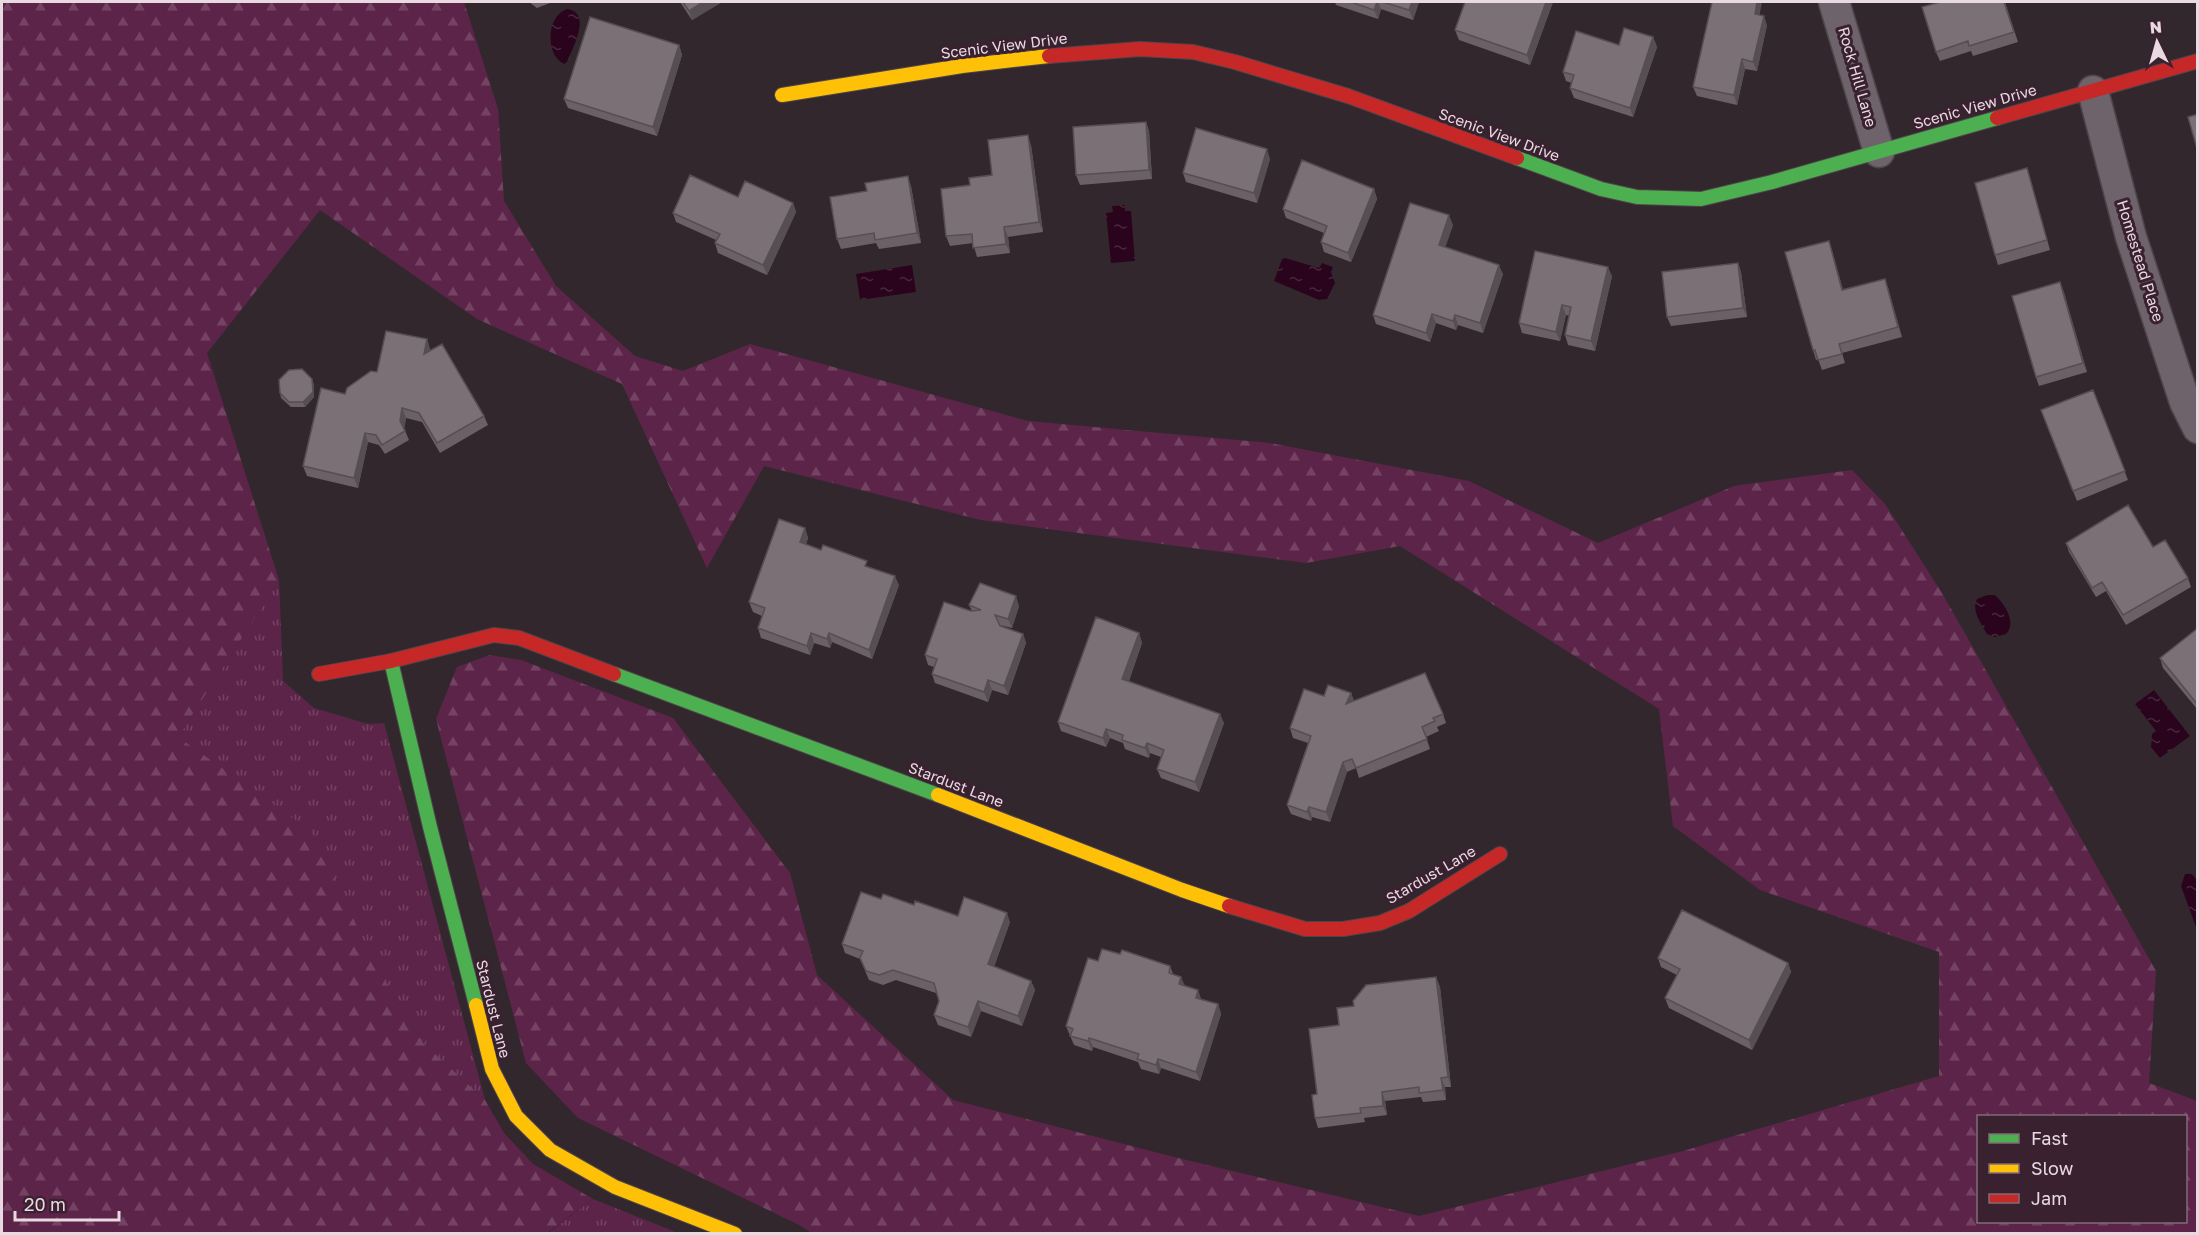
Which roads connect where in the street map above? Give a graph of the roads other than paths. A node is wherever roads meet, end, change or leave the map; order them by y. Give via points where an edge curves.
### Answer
1 (1834, 2) edge
2 (2198, 61) edge
3 (2093, 91) junction
4 (782, 95) dead end
5 (1879, 152) junction
6 (2198, 428) edge
7 (391, 661) junction
8 (319, 674) dead end
9 (1500, 854) dead end
10 (735, 1233) edge

1 - 5 street, Rock Hill Lane
2 - 3 street, Scenic View Drive
3 - 5 street, Scenic View Drive
3 - 6 street, Homestead Place via 2131,237 2185,402
4 - 5 street, Scenic View Drive via 962,66 1140,49 1193,52 1272,72 1591,186 1637,197 1701,199
7 - 8 street, Stardust Lane
7 - 9 street, Stardust Lane via 494,635 519,638 1182,891 1305,928 1343,929 1380,923 1409,911
7 - 10 street, Stardust Lane via 492,1069 516,1116 550,1150 615,1187

